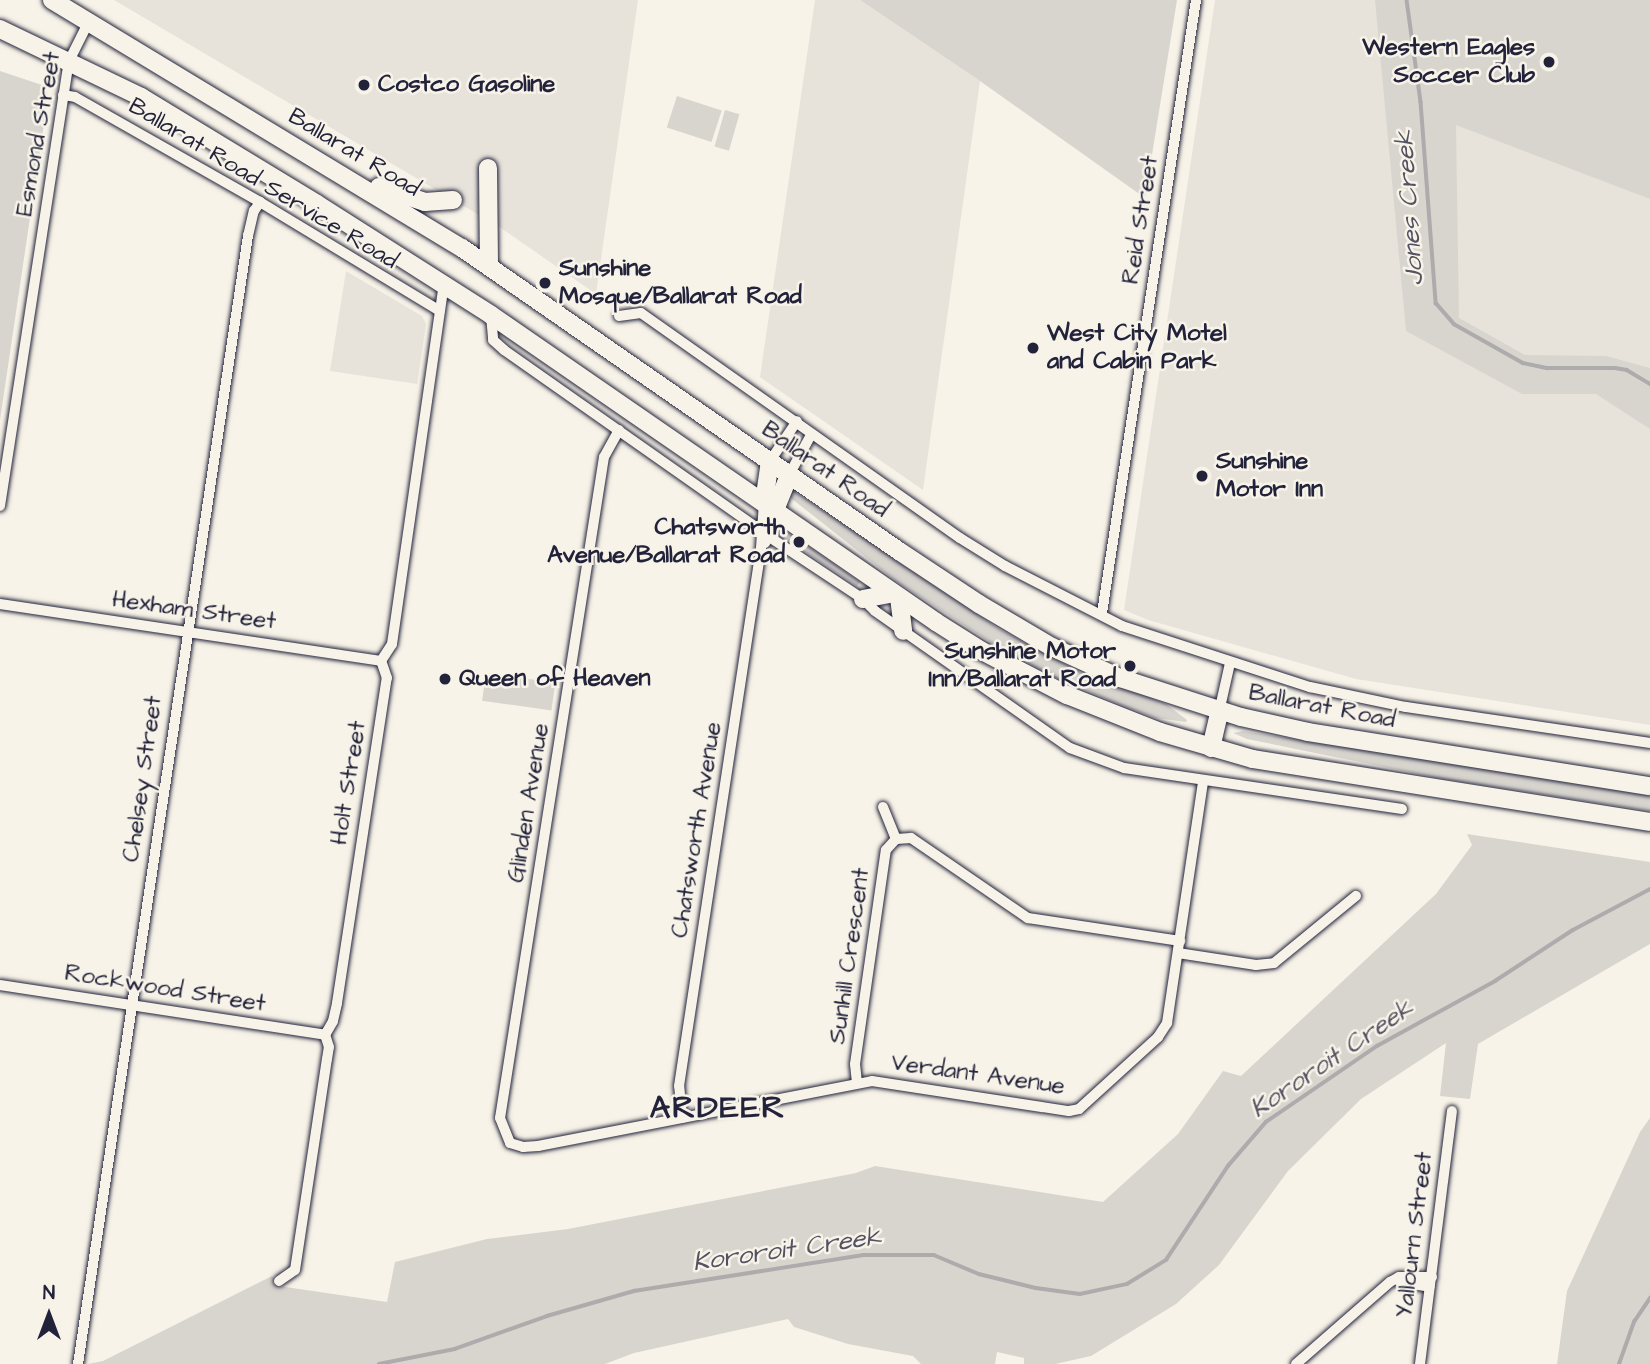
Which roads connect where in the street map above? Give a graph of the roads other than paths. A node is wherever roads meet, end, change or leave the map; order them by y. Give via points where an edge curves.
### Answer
1 (52, 0) edge
2 (1196, 0) edge
3 (89, 21) junction
4 (0, 29) edge
5 (69, 61) junction
6 (63, 95) junction
7 (488, 167) dead end
8 (336, 171) junction
9 (453, 200) dead end
10 (260, 202) junction
11 (489, 266) junction
12 (444, 283) junction
13 (440, 311) junction
14 (491, 315) junction
15 (620, 316) dead end
16 (797, 421) junction
17 (619, 429) junction
18 (811, 435) junction
19 (770, 461) junction
20 (789, 475) junction
21 (0, 506) edge
22 (770, 506) junction
23 (765, 534) junction
24 (896, 595) junction
25 (863, 599) junction
26 (0, 604) edge
27 (1102, 613) junction
28 (186, 631) junction
29 (903, 631) junction
30 (381, 661) junction
31 (1230, 663) junction
32 (1219, 712) junction
33 (1650, 743) edge
34 (1211, 748) junction
35 (1203, 781) junction
36 (1650, 786) edge
37 (883, 807) dead end
38 (1402, 809) dead end
39 (1650, 822) edge
40 (896, 839) junction
41 (1356, 896) dead end
42 (1179, 947) junction
43 (0, 985) edge
44 (131, 1006) junction
45 (325, 1035) junction
46 (858, 1083) junction
47 (1452, 1111) dead end
48 (682, 1118) junction
49 (510, 1143) joint
50 (279, 1281) dead end
51 (1431, 1282) junction
52 (78, 1364) edge
53 (1296, 1364) edge
54 (1420, 1364) edge

1 - 3 highway, Ballarat Road
2 - 27 street, Reid Street
3 - 5 street, Esmond Street
3 - 8 highway, Ballarat Road
4 - 5 highway
5 - 6 street, Esmond Street
5 - 12 highway via 141,97
6 - 10 street, Ballarat Road Service Road via 75,97
6 - 21 street, Esmond Street
7 - 11 highway
8 - 9 highway via 412,199
8 - 11 highway, Ballarat Road
10 - 13 street, Ballarat Road Service Road
10 - 28 street, Chelsey Street via 248,236
11 - 19 highway, Ballarat Road
12 - 13 street, Holt Street
12 - 14 highway
13 - 30 street, Holt Street via 392,645
14 - 17 street via 493,340 504,350
14 - 22 highway
15 - 16 street, Ballarat Road via 641,313
16 - 18 street, Ballarat Road
16 - 19 street
17 - 23 street
17 - 49 street, Glinden Avenue via 604,457 500,1118
18 - 20 street
18 - 27 street, Ballarat Road via 1005,566
19 - 20 highway, Ballarat Road
19 - 22 highway
20 - 22 highway
20 - 32 highway, Ballarat Road via 979,604 1052,647 1120,678
22 - 23 street, Chatsworth Avenue via 775,524
22 - 24 highway
23 - 25 street
23 - 48 street, Chatsworth Avenue via 679,1086
24 - 25 highway
24 - 29 highway
24 - 34 highway via 982,652 1067,695
25 - 29 street
26 - 28 street, Hexham Street
27 - 31 street, Ballarat Road via 1122,626
28 - 30 street, Hexham Street
28 - 44 street, Chelsey Street
29 - 35 street via 1070,748 1124,768
30 - 45 street, Holt Street via 387,678 337,1003
31 - 32 street
31 - 33 street, Ballarat Road via 1310,687 1406,707
32 - 34 highway
32 - 36 highway, Ballarat Road via 1308,732
34 - 39 highway via 1297,768
35 - 38 street
35 - 42 street, Verdant Avenue
37 - 40 street
40 - 42 street via 911,838 1028,918
40 - 46 street, Sunhill Crescent via 890,843 885,861 855,1064
41 - 42 street via 1274,963 1256,965
42 - 46 street, Verdant Avenue via 1167,1023 1158,1037 1079,1109 872,1081
43 - 44 street, Rockwood Street
44 - 45 street, Rockwood Street
44 - 52 street, Chelsey Street
45 - 50 street, Holt Street via 329,1047 295,1270
46 - 48 street, Verdant Avenue
47 - 51 street, Yallourn Street
48 - 49 street, Verdant Avenue via 538,1146
51 - 53 street via 1390,1282
51 - 54 street, Yallourn Street

